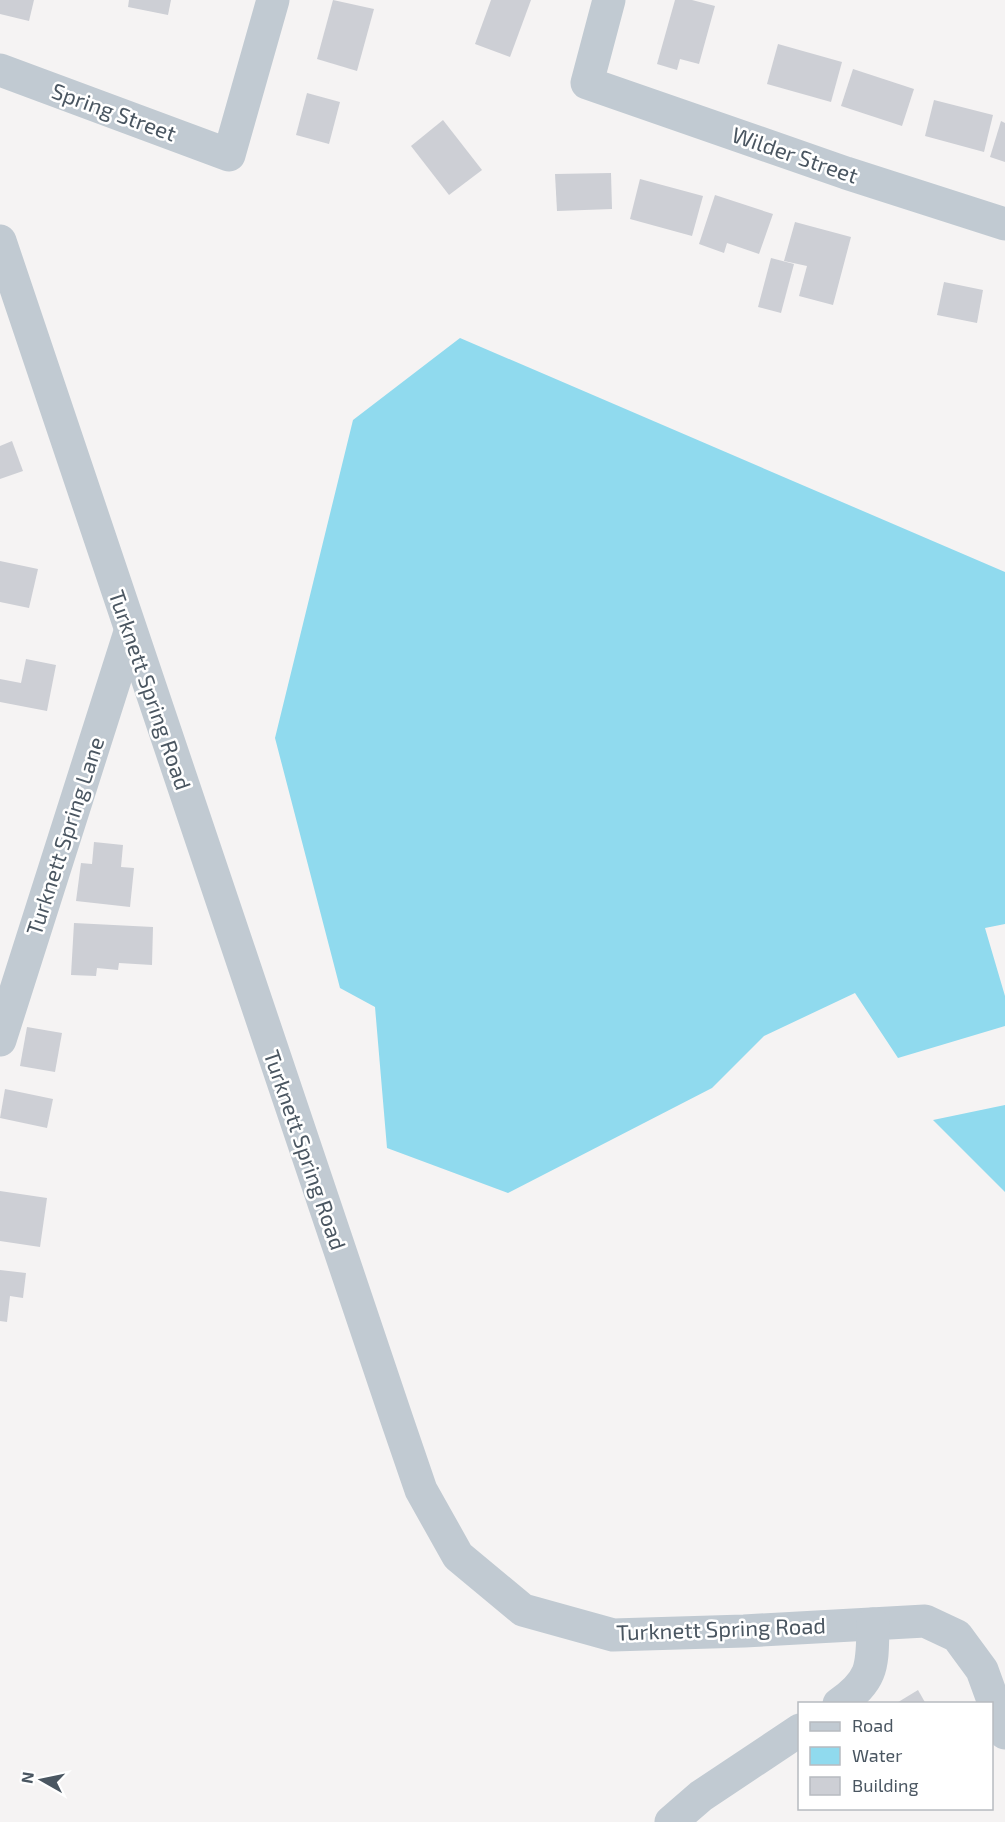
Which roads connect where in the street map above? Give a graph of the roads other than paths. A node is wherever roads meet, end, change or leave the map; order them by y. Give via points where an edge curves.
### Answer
1 (273, 0) edge
2 (609, 0) edge
3 (0, 70) edge
4 (1005, 224) edge
5 (0, 241) edge
6 (130, 632) junction
7 (0, 1040) edge
8 (873, 1624) junction
9 (842, 1702) edge
10 (798, 1731) edge
11 (1005, 1733) edge
12 (670, 1822) edge

1 - 3 street, Spring Street via 229,154
2 - 4 street, Wilder Street via 587,82
5 - 6 street, Turknett Spring Road
6 - 7 street, Turknett Spring Lane
6 - 8 street, Turknett Spring Road via 421,1490 458,1556 523,1610 614,1635
8 - 9 street via 871,1668 857,1691
8 - 11 street, Turknett Spring Road via 925,1621 957,1636 982,1670
10 - 12 street via 701,1796

